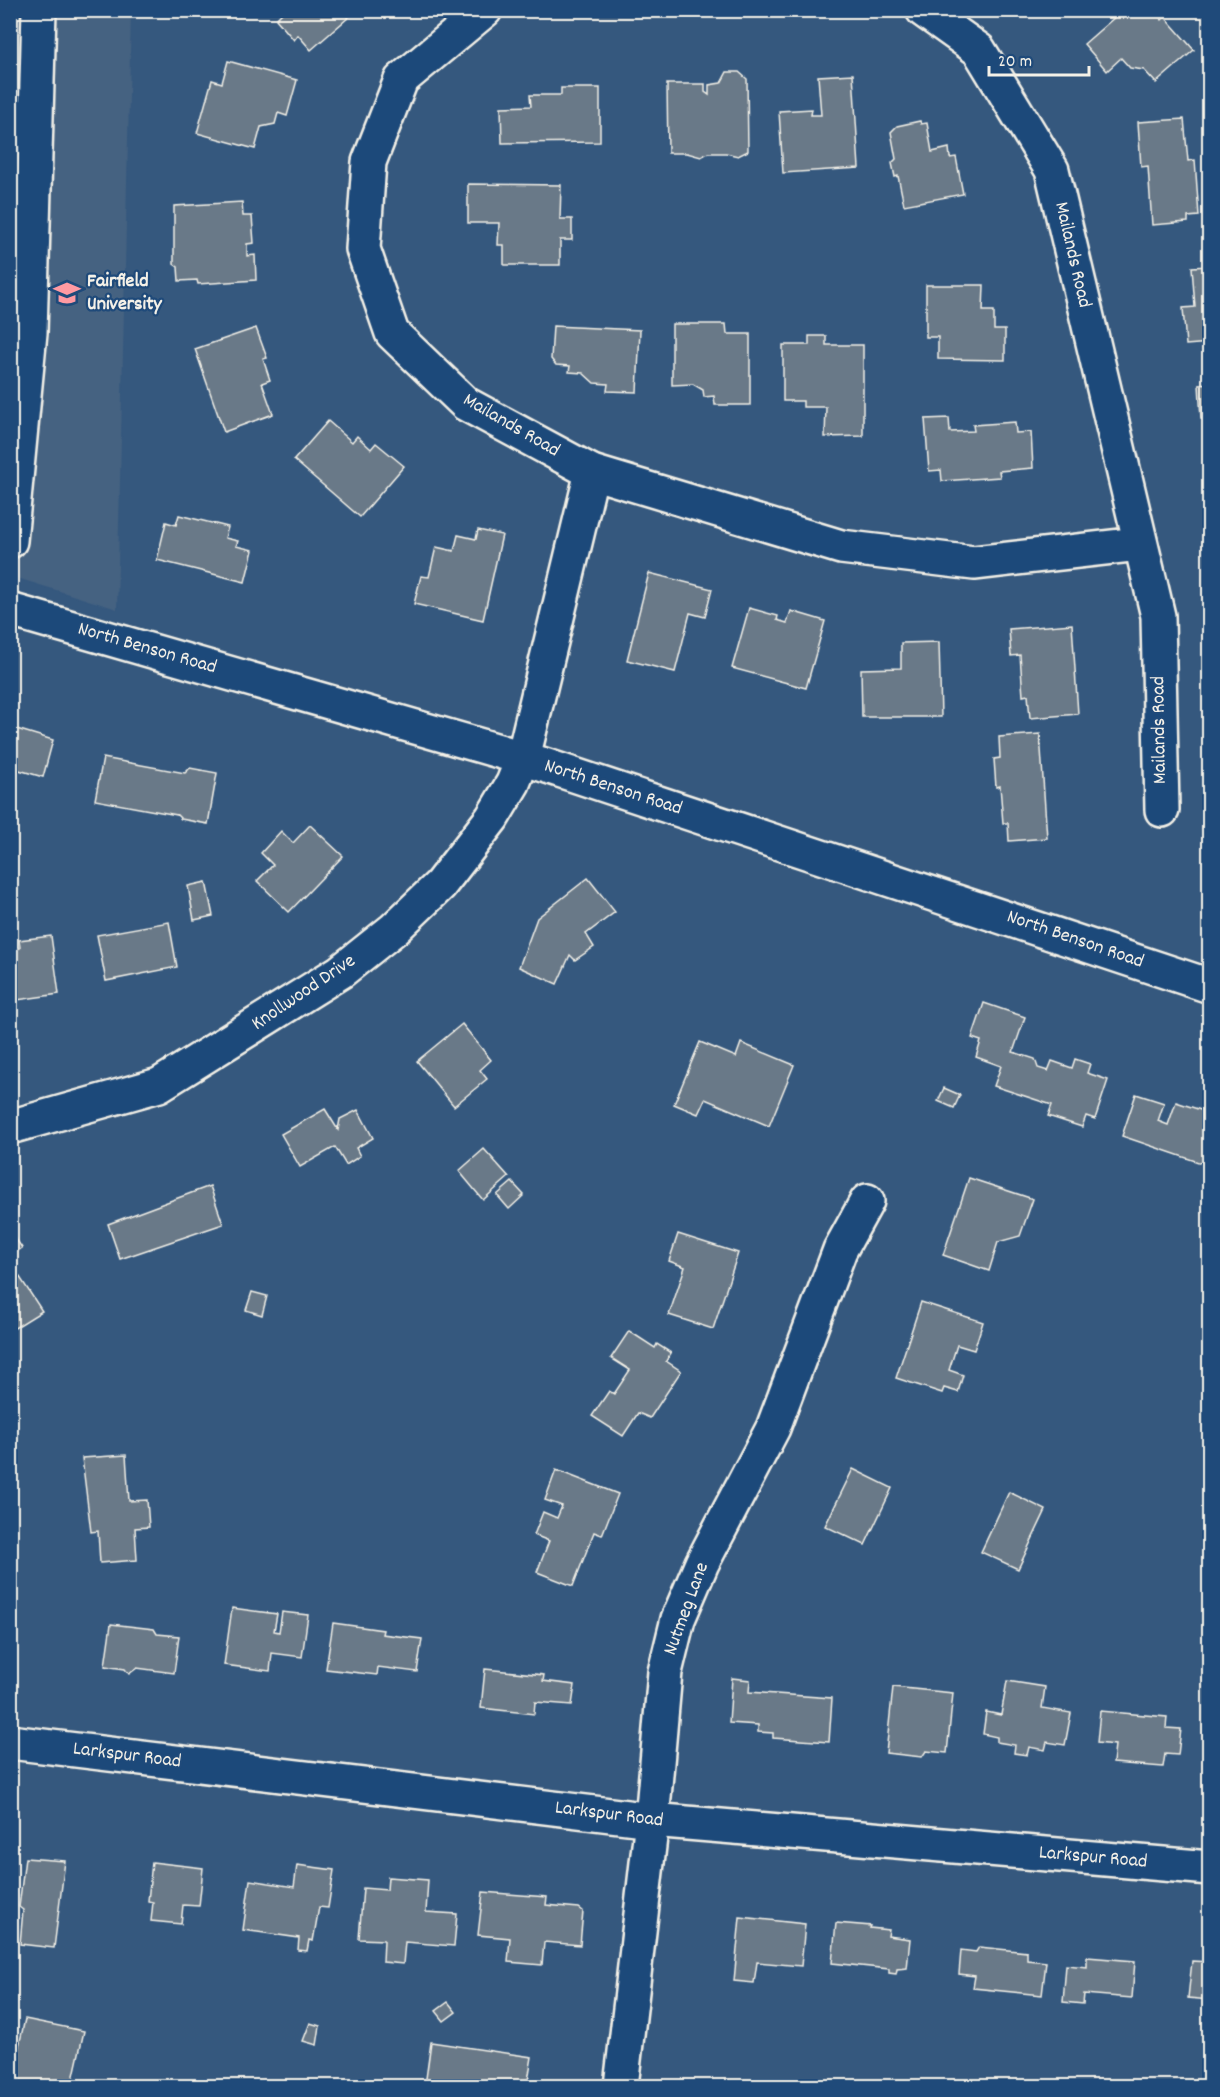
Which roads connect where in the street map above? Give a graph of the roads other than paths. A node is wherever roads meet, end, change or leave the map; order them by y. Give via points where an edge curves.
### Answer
1 (39, 10) edge
2 (485, 10) edge
3 (923, 10) edge
4 (23, 76) edge
5 (592, 472) junction
6 (13, 479) edge
7 (10, 541) edge
8 (1139, 544) junction
9 (10, 610) edge
10 (523, 758) junction
11 (1162, 810) dead end
12 (1209, 986) edge
13 (10, 1127) edge
14 (867, 1201) dead end
15 (10, 1742) edge
16 (652, 1820) junction
17 (1209, 1868) edge
18 (621, 2086) edge

1 - 4 street
2 - 5 street, Mailands Road via 401,80 369,162 363,249 392,333 466,404
3 - 8 street, Mailands Road via 979,50 1052,170
4 - 6 street via 30,333
5 - 8 street, Mailands Road via 841,547 974,563
5 - 10 street
6 - 7 street
8 - 11 street, Mailands Road via 1158,616
9 - 10 street, North Benson Road
10 - 12 street, North Benson Road
10 - 13 street, Knollwood Drive via 492,818 440,885 394,929 340,972 159,1085
14 - 16 street, Nutmeg Lane via 840,1250 773,1428 702,1563 678,1619 665,1672
15 - 16 street, Larkspur Road
16 - 17 street, Larkspur Road
16 - 18 street, Nutmeg Lane

